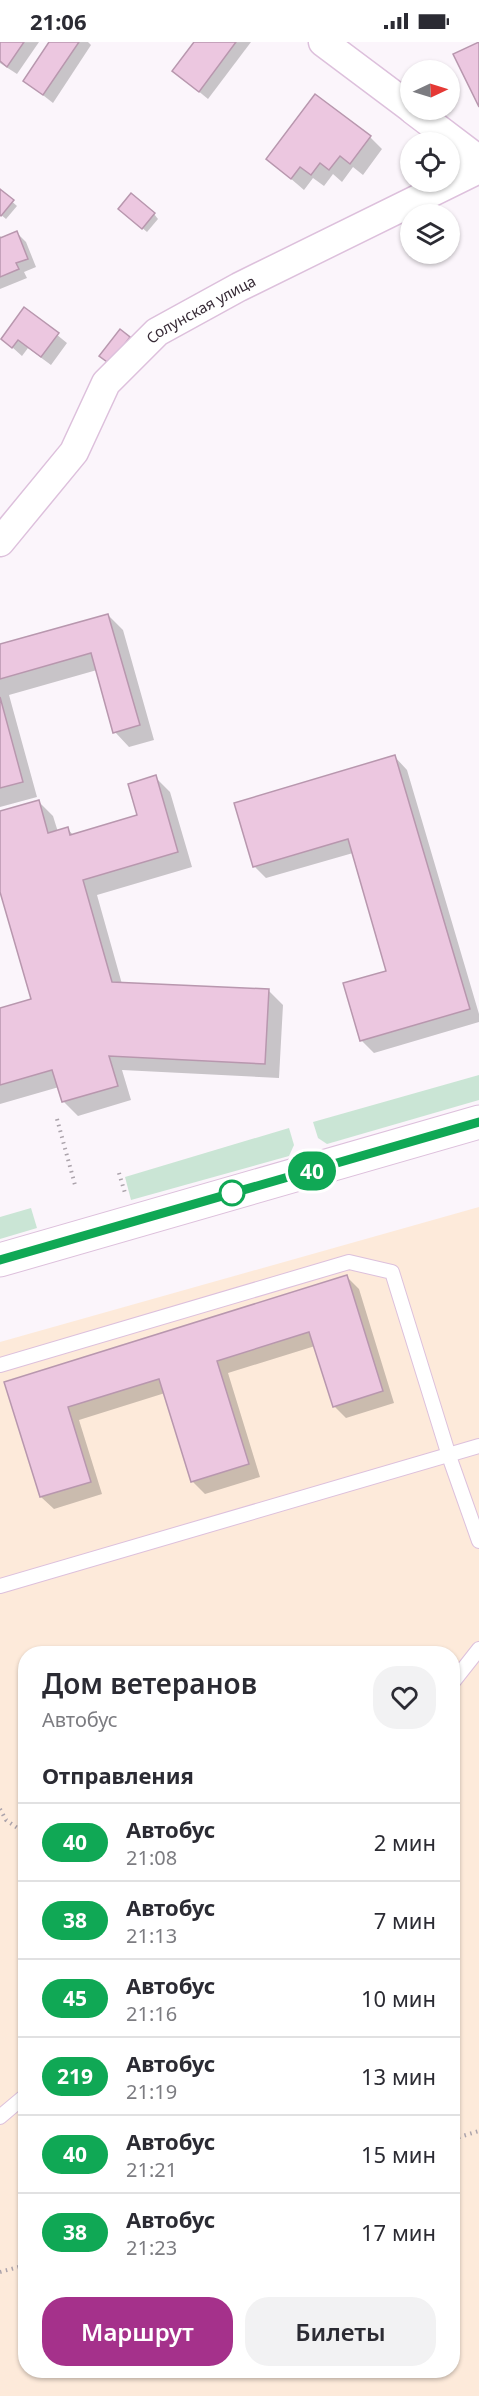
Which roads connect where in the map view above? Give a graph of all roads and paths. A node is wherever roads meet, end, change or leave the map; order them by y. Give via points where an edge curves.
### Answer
1 (323, 42) edge
2 (400, 100) edge
3 (426, 120) edge
4 (479, 160) edge
5 (479, 169) edge
6 (0, 542) edge
7 (57, 1119) dead end
8 (479, 1122) edge
9 (119, 1173) dead end
10 (75, 1185) dead end
11 (127, 1201) dead end
12 (0, 1260) edge
13 (0, 1365) edge
14 (479, 1446) edge
15 (449, 1456) junction
16 (479, 1540) edge
17 (0, 1586) edge
18 (479, 1649) edge
19 (460, 1673) edge
20 (0, 1809) edge
21 (18, 1828) edge
22 (18, 2102) edge
23 (0, 2117) edge
24 (479, 2131) edge
25 (460, 2137) edge
26 (18, 2267) edge
27 (0, 2272) edge

1 - 2 street
3 - 4 street
5 - 6 street, Солунская улица via 240,286 157,332 106,383 74,452
7 - 10 path
8 - 12 street
9 - 11 path
13 - 15 lane via 349,1262 392,1272
14 - 15 lane
15 - 16 lane
15 - 17 lane
18 - 19 lane
20 - 21 path via 6,1820
22 - 23 lane
24 - 25 path
26 - 27 path

